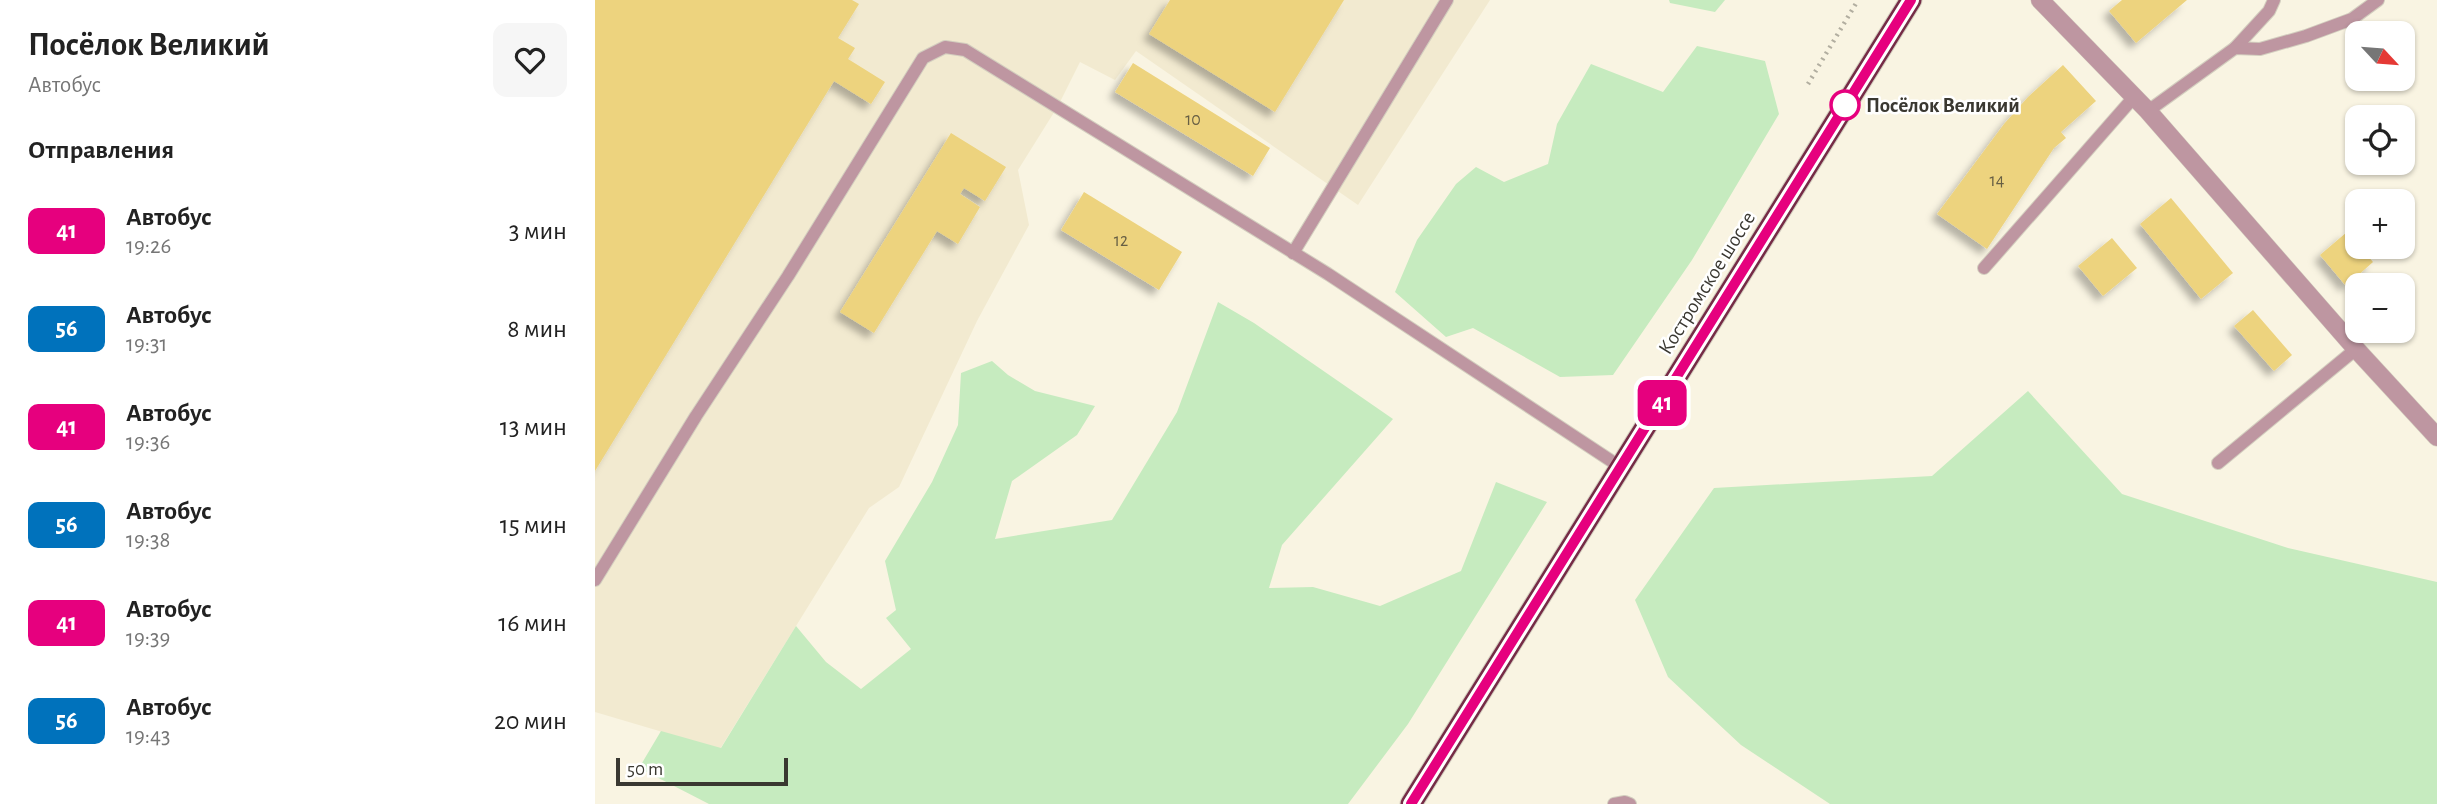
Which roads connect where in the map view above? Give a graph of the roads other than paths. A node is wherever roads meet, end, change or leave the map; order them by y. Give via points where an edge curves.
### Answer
1 (1447, 0) edge
2 (1911, 0) edge
3 (2040, 0) edge
4 (2274, 0) edge
5 (2378, 0) edge
6 (2235, 48) junction
7 (2134, 97) junction
8 (2148, 111) junction
9 (1293, 253) junction
10 (1984, 268) dead end
11 (2356, 349) junction
12 (2437, 437) edge
13 (2218, 463) dead end
14 (1622, 468) junction
15 (595, 580) edge
16 (1411, 804) edge
17 (1614, 804) edge
18 (1630, 804) edge

1 - 9 lane
2 - 14 highway, Костромское шоссе
3 - 7 street
4 - 6 lane
5 - 6 lane via 2352,19 2306,36 2260,49
6 - 8 lane
7 - 8 street
7 - 10 lane
8 - 11 street
9 - 14 lane
9 - 15 lane via 965,50 946,47 923,58
11 - 12 street
11 - 13 lane
14 - 16 highway, Костромское шоссе
17 - 18 lane

